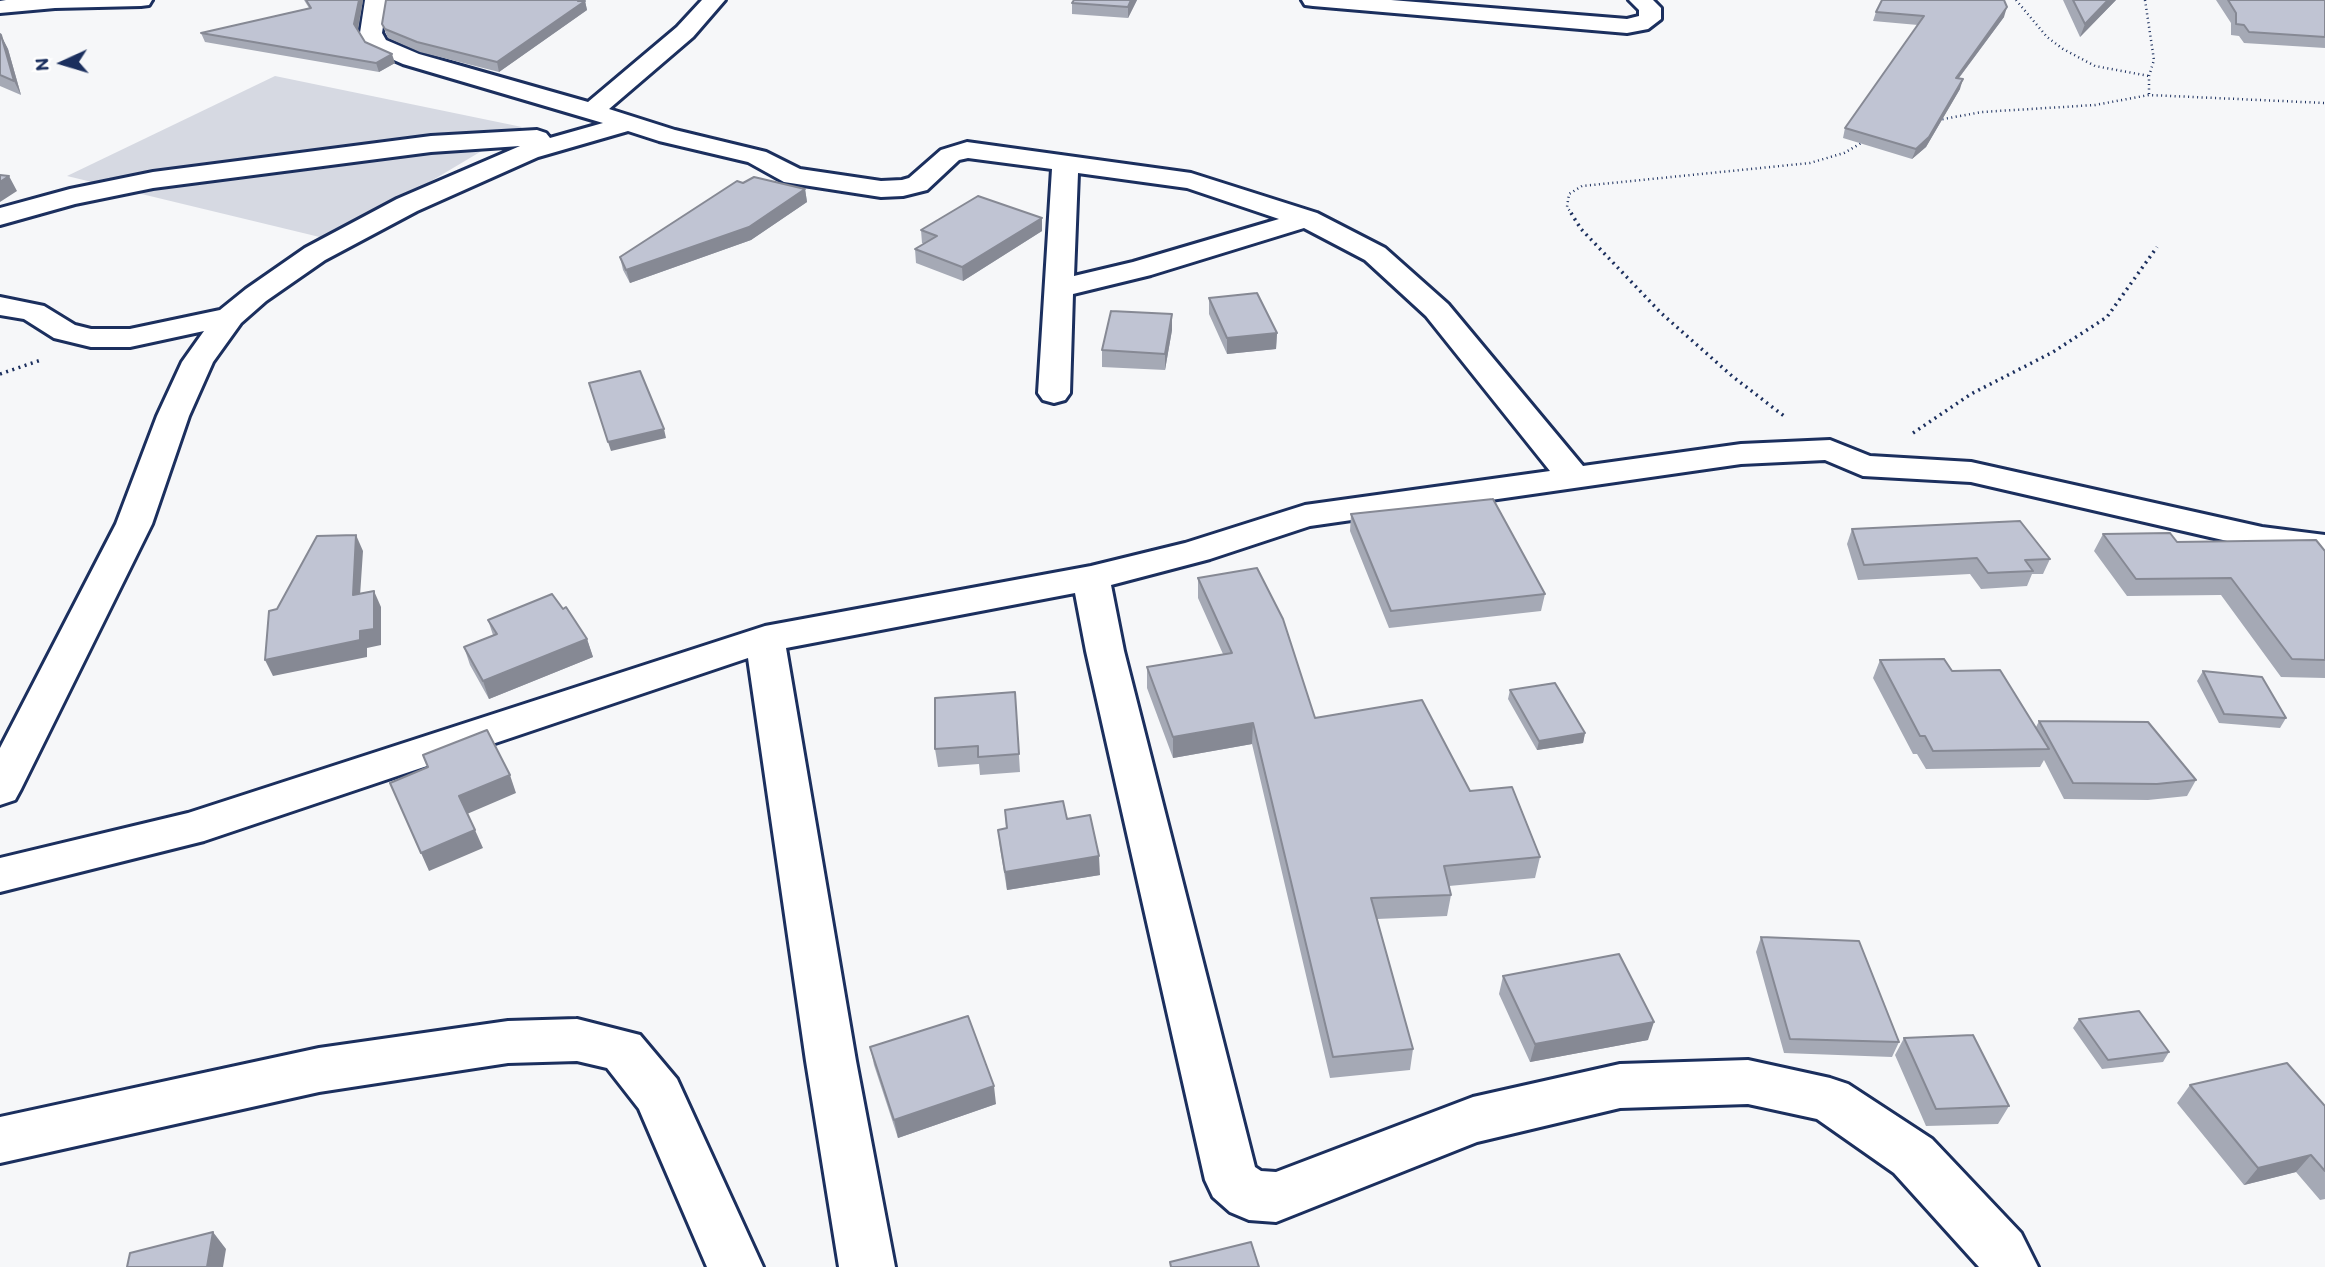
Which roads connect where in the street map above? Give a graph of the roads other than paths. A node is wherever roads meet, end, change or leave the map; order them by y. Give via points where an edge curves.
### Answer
1 (141, 0) edge
2 (376, 0) edge
3 (714, 0) edge
4 (1313, 0) edge
5 (1640, 0) edge
6 (0, 7) edge
7 (585, 123) junction
8 (1065, 163) junction
9 (0, 217) edge
10 (1307, 219) junction
11 (1061, 288) junction
12 (0, 306) edge
13 (230, 317) junction
14 (1054, 393) dead end
15 (1574, 478) junction
16 (2325, 546) edge
17 (1091, 578) junction
18 (765, 639) junction
19 (0, 789) edge
20 (0, 875) edge
21 (0, 1140) edge
22 (735, 1267) edge
23 (867, 1267) edge
24 (2010, 1267) edge

1 - 6 street
2 - 7 street via 371,33 377,44
3 - 7 street
4 - 5 street via 1627,26 1650,19 1650,8
7 - 8 street via 628,123 757,157 793,176 881,189 918,184 950,155 967,150
7 - 9 street via 153,180
7 - 13 street via 407,205 316,254
8 - 10 street via 1191,181
8 - 11 street
10 - 11 street
10 - 15 street via 1375,254 1437,310
11 - 14 street
12 - 13 street via 33,312 65,332 91,338 130,338
13 - 19 street via 198,362 134,524
15 - 16 street via 1741,454 1830,450 1863,466 1971,472 2262,538
15 - 17 street via 1305,516 1197,551
17 - 18 street
17 - 24 street via 1232,1180 1249,1195 1276,1196 1473,1120 1620,1086 1748,1082 1830,1100 1913,1156 2001,1251
18 - 20 street via 189,829
18 - 23 street
21 - 22 street via 318,1070 508,1042 577,1040 622,1050 659,1095

